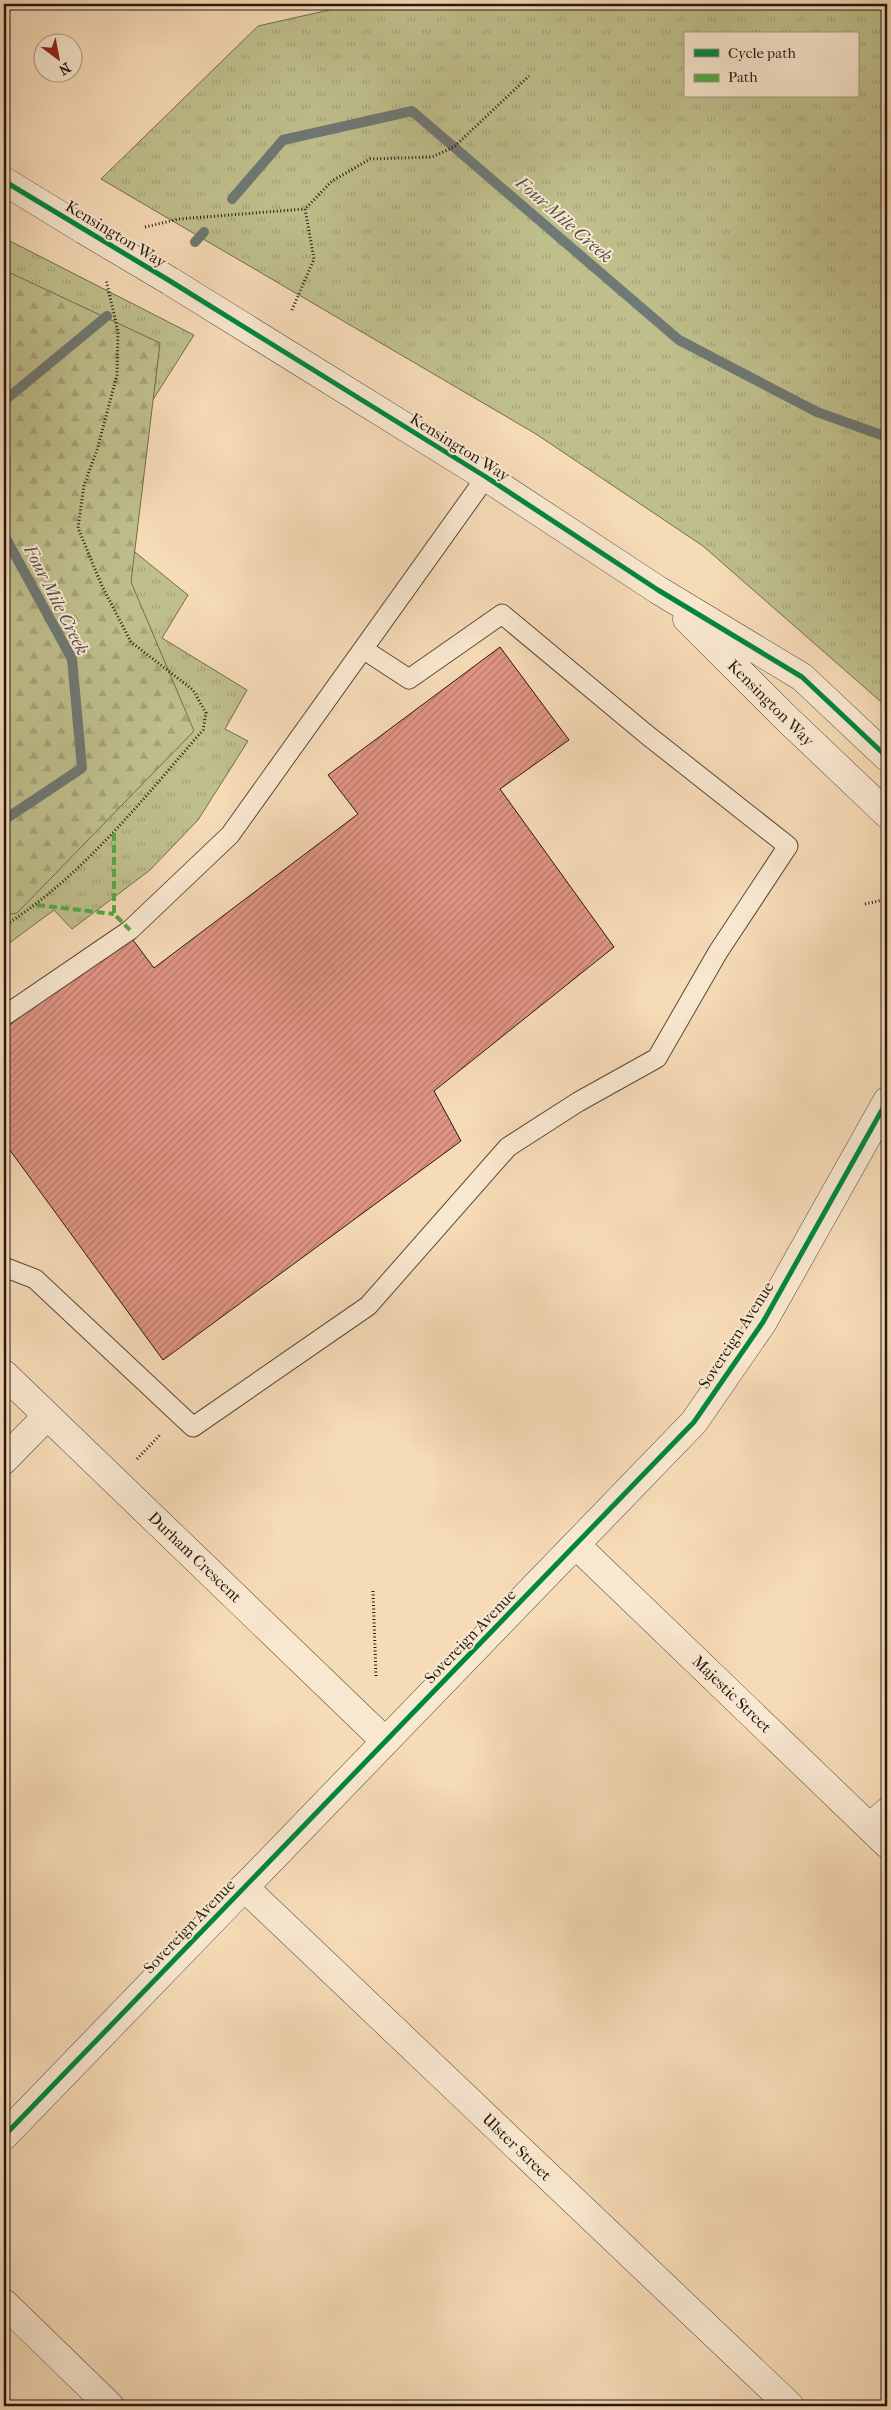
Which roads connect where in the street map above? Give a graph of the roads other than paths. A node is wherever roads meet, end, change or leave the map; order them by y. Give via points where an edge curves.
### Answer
1 (4, 181) edge
2 (486, 478) junction
3 (658, 590) junction
4 (363, 649) junction
5 (887, 757) edge
6 (887, 814) edge
7 (4, 1016) edge
8 (887, 1101) edge
9 (4, 1267) edge
10 (4, 1374) edge
11 (46, 1417) junction
12 (4, 1460) edge
13 (576, 1545) junction
14 (385, 1741) junction
15 (881, 1828) edge
16 (244, 1887) junction
17 (4, 2136) edge
18 (4, 2303) edge
19 (110, 2406) edge
20 (790, 2406) edge

1 - 2 street, Kensington Way, bridge
2 - 3 street, Kensington Way
2 - 4 lane
3 - 5 street, Kensington Way via 802,677
3 - 6 street, Kensington Way
4 - 7 lane via 230,835 130,930
4 - 9 lane via 409,679 502,614 788,846 718,952 658,1058 578,1102 508,1147 368,1306 193,1427 35,1279
8 - 13 street, Sovereign Avenue via 763,1322 699,1414
10 - 11 street, Durham Crescent
11 - 12 street
11 - 14 street, Durham Crescent
13 - 14 street, Sovereign Avenue
13 - 15 street, Majestic Street
14 - 16 street, Sovereign Avenue
16 - 17 street, Sovereign Avenue
16 - 20 street, Ulster Street
18 - 19 street

